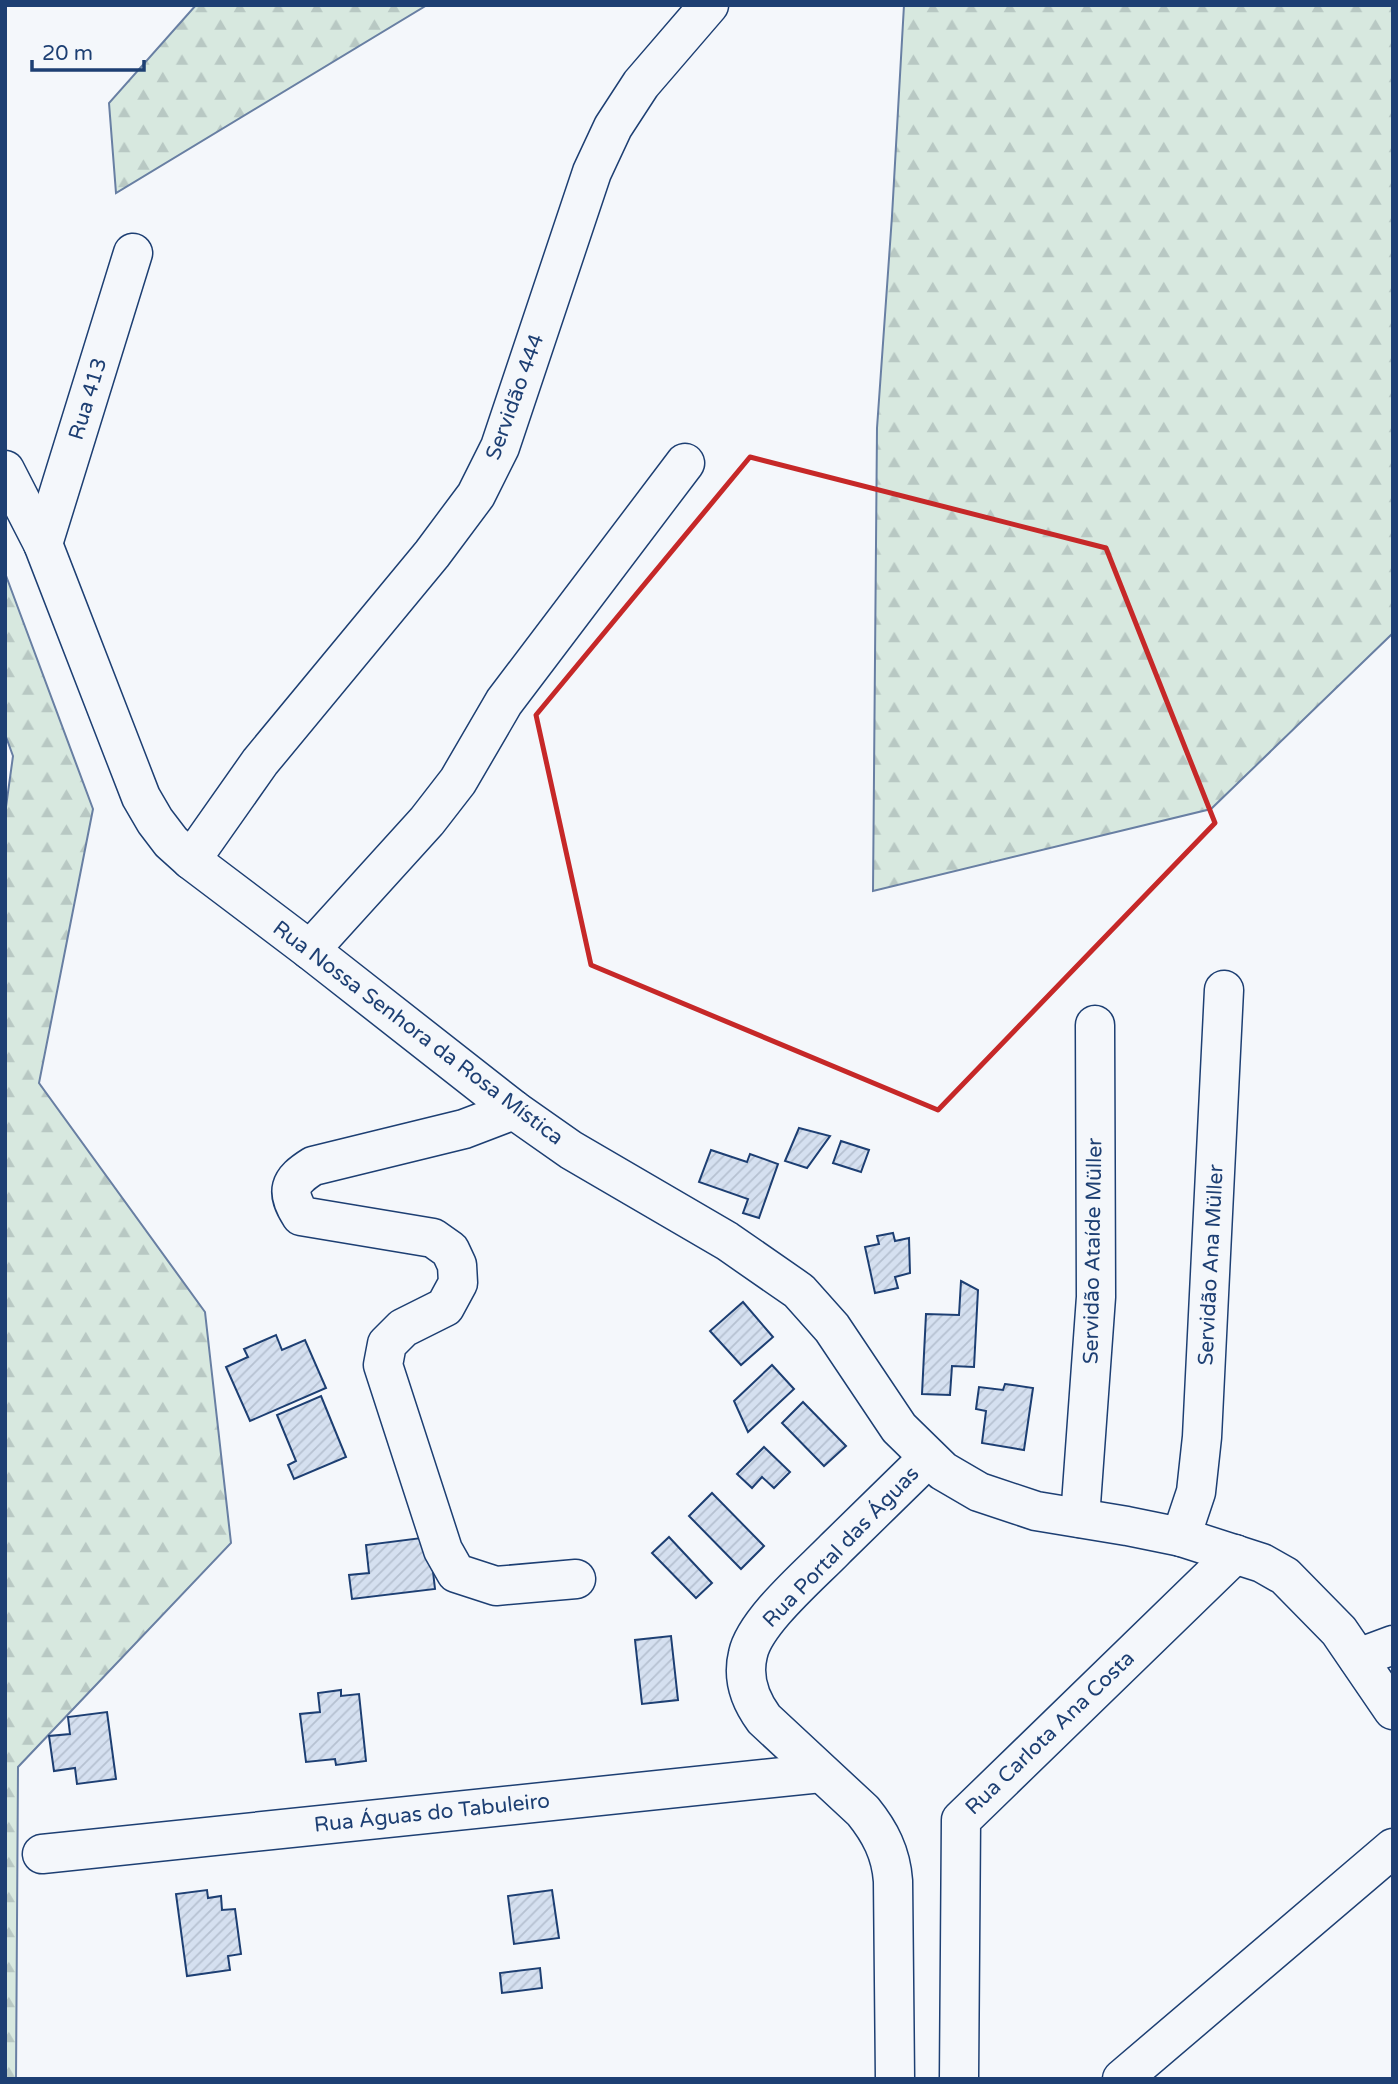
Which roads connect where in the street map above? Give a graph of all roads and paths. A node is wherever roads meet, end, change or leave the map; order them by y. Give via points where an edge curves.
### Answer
1 (709, 5) edge
2 (132, 253) dead end
3 (685, 463) dead end
4 (5, 470) edge
5 (43, 544) junction
6 (191, 860) junction
7 (310, 950) junction
8 (1224, 990) dead end
9 (1095, 1025) dead end
10 (514, 1110) junction
11 (928, 1458) junction
12 (1080, 1518) junction
13 (1181, 1536) junction
14 (1235, 1554) junction
15 (576, 1579) dead end
16 (1376, 1651) edge
17 (1393, 1710) edge
18 (821, 1773) junction
19 (1393, 1848) edge
20 (42, 1854) dead end
21 (895, 2079) edge
22 (959, 2079) edge
23 (1122, 2079) edge

1 - 6 street, Servidão 444 via 641,84 613,127 592,172 500,447 476,495 260,762
2 - 5 street, Rua 413
3 - 7 street via 504,702 458,781
4 - 5 street, Rua Nossa Senhora da Rosa Mística
5 - 6 street, Rua Nossa Senhora da Rosa Mística via 141,797 171,842
6 - 7 street, Rua Nossa Senhora da Rosa Mística
7 - 10 street, Rua Nossa Senhora da Rosa Mística
8 - 13 street, Servidão Ana Müller via 1202,1437 1195,1492
9 - 12 street, Servidão Ataíde Müller via 1096,1297
10 - 11 street, Rua Nossa Senhora da Rosa Mística via 571,1150 727,1241 799,1291 832,1328 899,1428
10 - 15 street via 464,1129 313,1166 296,1176 290,1190 301,1216 433,1238 450,1250 458,1283 445,1307 403,1328 387,1344 383,1365 443,1550 456,1573 496,1586
11 - 12 street, Rua Nossa Senhora da Rosa Mística via 979,1492 1036,1511
11 - 18 street, Rua Portal das Águas via 790,1594 759,1631 748,1653 747,1687 757,1710
12 - 13 street, Rua Nossa Senhora da Rosa Mística
13 - 14 street, Rua Nossa Senhora da Rosa Mística
14 - 16 street, Rua Nossa Senhora da Rosa Mística via 1286,1576 1339,1631
14 - 22 street, Rua Carlota Ana Costa via 961,1820
16 - 17 street, Rua Nossa Senhora da Rosa Mística
18 - 20 street, Rua Águas do Tabuleiro
18 - 21 street, Rua Portal das Águas via 863,1811 890,1859
19 - 23 street

